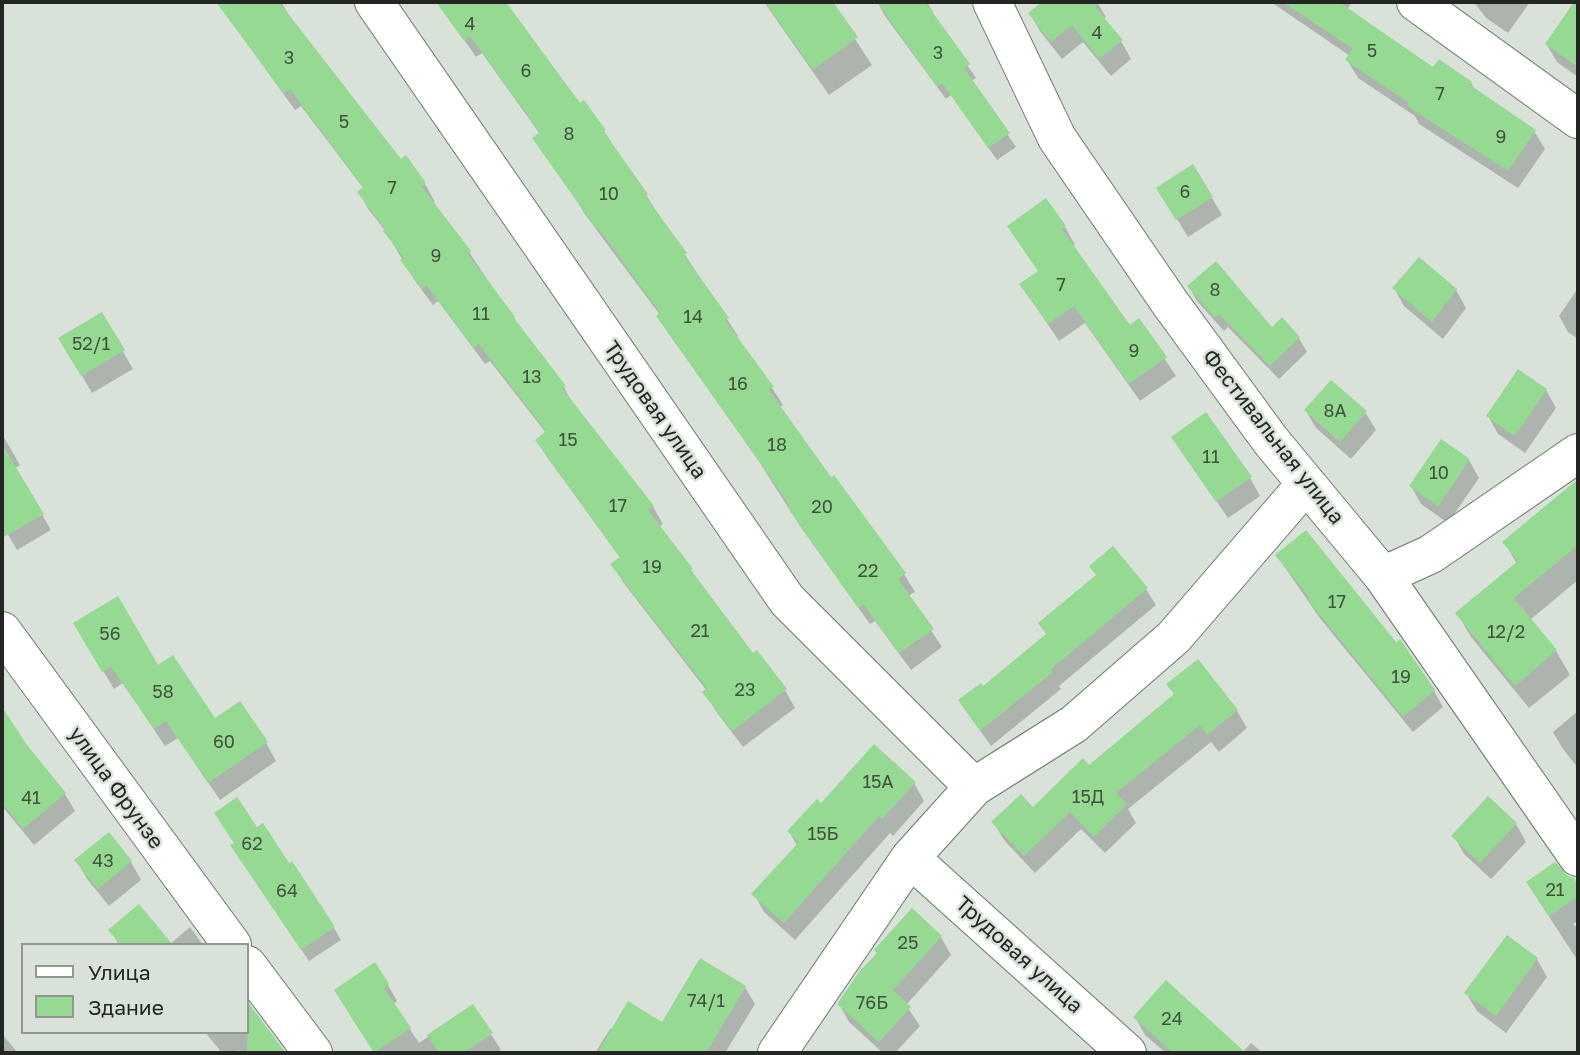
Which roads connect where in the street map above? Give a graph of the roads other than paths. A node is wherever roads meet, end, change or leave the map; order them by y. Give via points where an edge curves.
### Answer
1 (374, 2) edge
2 (992, 2) edge
3 (1416, 2) edge
4 (1578, 119) edge
5 (1578, 453) edge
6 (1306, 484) junction
7 (1383, 576) junction
8 (2, 631) edge
9 (974, 787) junction
10 (1578, 857) edge
11 (910, 858) junction
12 (231, 943) edge
13 (248, 966) edge
14 (313, 1053) edge
15 (777, 1053) edge
16 (1128, 1053) edge

1 - 9 street, Трудовая улица via 787,600
2 - 6 street, Фестивальная улица via 1058,138 1170,303
3 - 4 street
5 - 7 street via 1431,554
6 - 7 street, Фестивальная улица
6 - 9 street via 1174,637 1074,724
7 - 10 street, Фестивальная улица
8 - 12 street, улица Фрунзе
9 - 11 street
11 - 15 street
11 - 16 street, Трудовая улица
13 - 14 street

